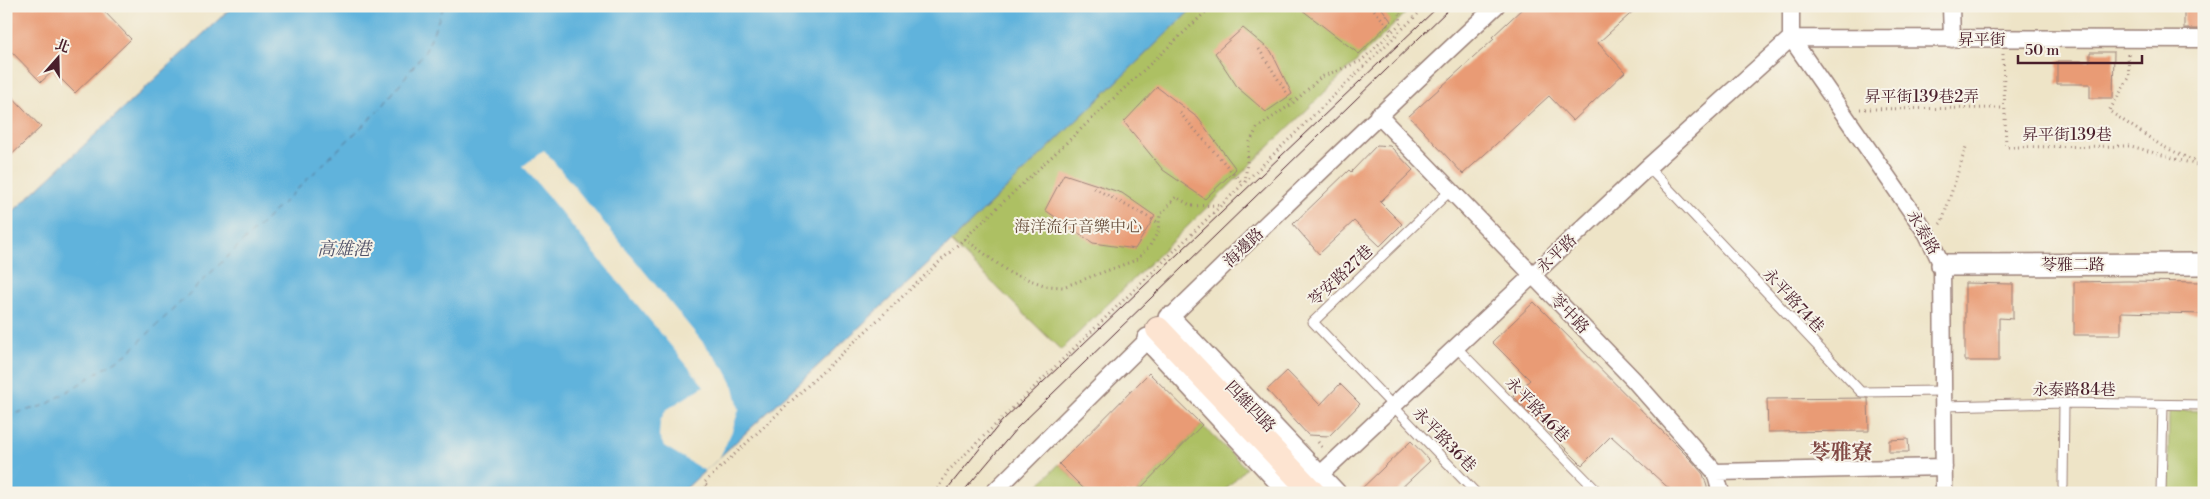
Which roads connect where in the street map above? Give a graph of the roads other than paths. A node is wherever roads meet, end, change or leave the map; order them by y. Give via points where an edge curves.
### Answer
1 (1496, 6) edge
2 (1791, 6) edge
3 (1951, 6) edge
4 (1791, 38) junction
5 (1952, 38) junction
6 (2204, 39) edge
7 (1378, 115) junction
8 (1648, 167) junction
9 (1450, 191) junction
10 (2204, 264) edge
11 (1942, 265) junction
12 (1533, 274) junction
13 (1158, 329) junction
14 (1456, 346) junction
15 (1944, 399) junction
16 (2064, 403) junction
17 (2163, 405) junction
18 (2204, 405) edge
19 (1392, 406) junction
20 (1944, 467) junction
21 (1715, 472) junction
22 (2062, 486) dead end
23 (1306, 488) edge
24 (993, 493) edge
25 (1335, 493) edge
26 (1476, 493) edge
27 (1599, 493) edge
28 (1721, 493) edge
29 (1944, 493) edge
30 (2161, 493) edge

1 - 7 street, 海邊路
2 - 4 street
3 - 5 street
4 - 5 street, 昇平街
4 - 8 street, 永平路
4 - 11 street, 永泰路 via 1928,234
5 - 6 street, 昇平街
7 - 9 street, 苓中路
7 - 13 street, 海邊路
8 - 12 street, 永平路
8 - 15 lane, 永平路74巷 via 1860,392
9 - 12 street, 苓中路
9 - 19 lane, 苓安路27巷 via 1313,322
10 - 11 street, 苓雅二路
11 - 15 street, 永泰路
12 - 14 street, 永平路
12 - 21 street, 苓中路
13 - 23 main road, 四維四路
13 - 24 street, 海邊路
14 - 19 street, 永平路
14 - 27 lane, 永平路46巷
15 - 16 lane, 永泰路84巷
15 - 20 street, 永泰路
16 - 17 lane, 永泰路84巷
16 - 22 lane
17 - 18 lane, 永泰路84巷
17 - 30 lane
19 - 23 street, 永平路
19 - 26 lane, 永平路36巷
20 - 21 street
20 - 29 street, 永泰路
21 - 28 street, 苓中路
23 - 25 street, 四維四路

